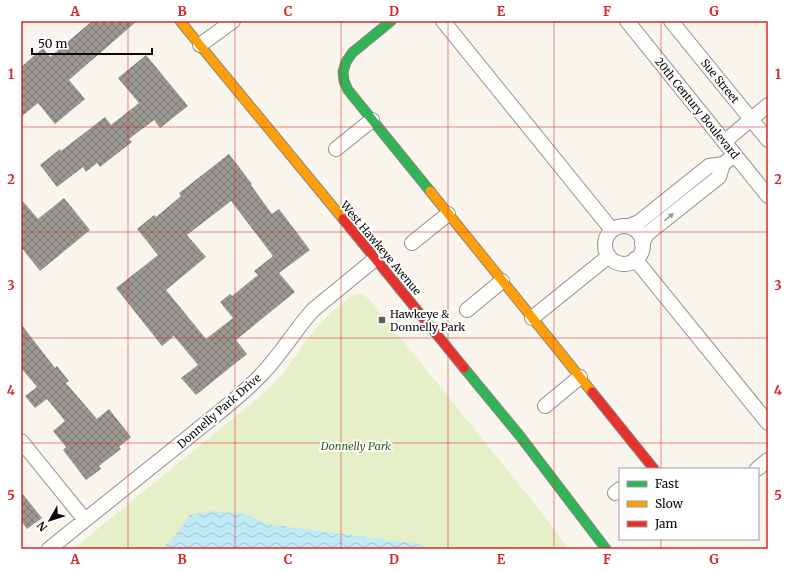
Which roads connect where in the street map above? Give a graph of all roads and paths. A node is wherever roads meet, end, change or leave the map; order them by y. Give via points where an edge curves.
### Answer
1 (180, 21) edge
2 (233, 21) edge
3 (392, 21) edge
4 (443, 21) edge
5 (627, 21) edge
6 (671, 21) edge
7 (200, 45) junction
8 (768, 105) edge
9 (751, 119) junction
10 (372, 120) junction
11 (768, 140) edge
12 (724, 142) junction
13 (336, 149) dead end
14 (735, 155) junction
15 (723, 164) junction
16 (768, 196) edge
17 (448, 214) junction
18 (629, 226) junction
19 (612, 230) junction
20 (412, 243) dead end
21 (642, 244) junction
22 (609, 256) junction
23 (375, 259) junction
24 (635, 259) junction
25 (502, 281) junction
26 (467, 310) dead end
27 (532, 318) junction
28 (580, 377) junction
29 (545, 406) dead end
30 (768, 423) edge
31 (21, 441) edge
32 (768, 460) edge
33 (650, 468) edge
34 (758, 468) edge
35 (85, 520) junction
36 (49, 549) edge
37 (606, 549) edge

1 - 7 street, West Hawkeye Avenue
2 - 7 street
3 - 10 street via 352,53 343,72 348,90
4 - 19 street
5 - 12 street, 20th Century Boulevard
6 - 9 street, Sue Street
7 - 23 street, West Hawkeye Avenue
8 - 9 street
9 - 11 street, Sue Street
9 - 12 street
10 - 13 street
10 - 17 street
12 - 14 street, 20th Century Boulevard
14 - 15 street
14 - 16 street, 20th Century Boulevard
15 - 18 street via 709,166 638,222
21 -> 15 street via 647,234 719,177
17 - 20 street
17 - 25 street
18 - 19 street
18 - 21 street via 638,233
19 - 22 street via 605,239
21 - 24 street via 642,250
22 - 24 street via 624,264
22 - 27 street
23 - 35 street, Donnelly Park Drive via 313,310 273,363 239,396
23 - 37 street, West Hawkeye Avenue via 520,436
24 - 30 street
25 - 26 street
25 - 27 street
27 - 28 street
28 - 29 street
28 - 33 street
31 - 35 street
32 - 34 street
35 - 36 street, Donnelly Park Drive

